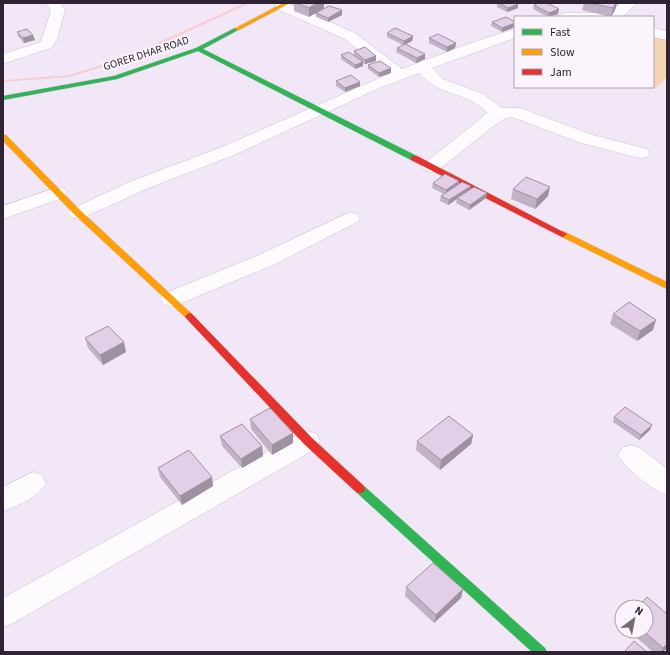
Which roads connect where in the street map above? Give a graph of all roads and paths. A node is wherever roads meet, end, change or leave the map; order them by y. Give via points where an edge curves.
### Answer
1 (53, 3) edge
2 (630, 3) edge
3 (284, 4) edge
4 (614, 16) edge
5 (654, 32) edge
6 (514, 33) edge
7 (667, 36) edge
8 (198, 49) junction
9 (3, 59) edge
10 (422, 67) junction
11 (400, 75) junction
12 (3, 98) edge
13 (317, 109) junction
14 (490, 120) junction
15 (3, 137) edge
16 (641, 153) dead end
17 (431, 168) junction
18 (58, 192) junction
19 (78, 213) junction
20 (3, 214) edge
21 (350, 218) dead end
22 (667, 286) edge
23 (171, 299) junction
24 (308, 441) junction
25 (631, 455) dead end
26 (33, 483) dead end
27 (667, 484) edge
28 (3, 500) edge
29 (3, 613) edge
30 (541, 652) edge

1 - 9 street via 58,10 46,45
2 - 4 street
3 - 8 street, GORER DHAR ROAD
3 - 11 street via 350,36
5 - 7 street
6 - 10 street
8 - 12 street, GORER DHAR ROAD via 115,78
8 - 13 street
10 - 11 street
10 - 14 street via 436,81 492,107 496,112
11 - 13 street
13 - 17 street
13 - 19 street via 228,151 140,185
14 - 16 street via 502,113 514,112 587,139
14 - 17 street
15 - 18 street
17 - 22 street via 540,220
18 - 19 street
18 - 20 street
19 - 23 street
21 - 23 street via 266,260
23 - 24 street via 204,330
24 - 29 street
24 - 30 street
25 - 27 street
26 - 28 street

